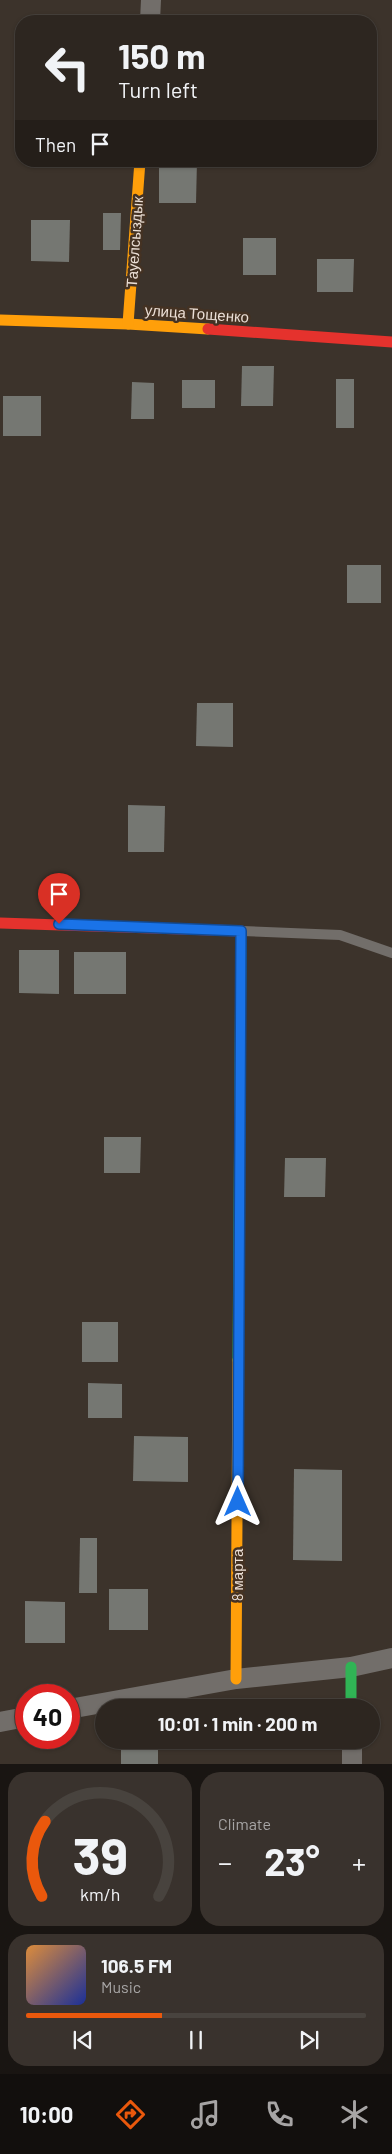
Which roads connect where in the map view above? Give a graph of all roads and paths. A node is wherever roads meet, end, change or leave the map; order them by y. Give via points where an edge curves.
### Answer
1 (151, 0) edge
2 (150, 15) edge
3 (140, 167) edge
4 (0, 320) edge
5 (128, 324) junction
6 (392, 342) edge
7 (0, 922) edge
8 (241, 931) junction
9 (392, 953) edge
10 (392, 1658) edge
11 (351, 1666) junction
12 (236, 1679) junction
13 (352, 1699) edge
14 (80, 1707) edge
15 (15, 1719) edge
16 (0, 1722) edge
17 (352, 1749) edge
18 (352, 1764) edge

1 - 2 street
3 - 5 street, Тауелсыздык
4 - 5 street, улица Тощенко
5 - 6 street, улица Тощенко
7 - 8 street
8 - 9 lane via 340,935
8 - 12 street, 8 марта
10 - 11 street
11 - 12 street
11 - 13 street
12 - 14 street
15 - 16 street
17 - 18 street

